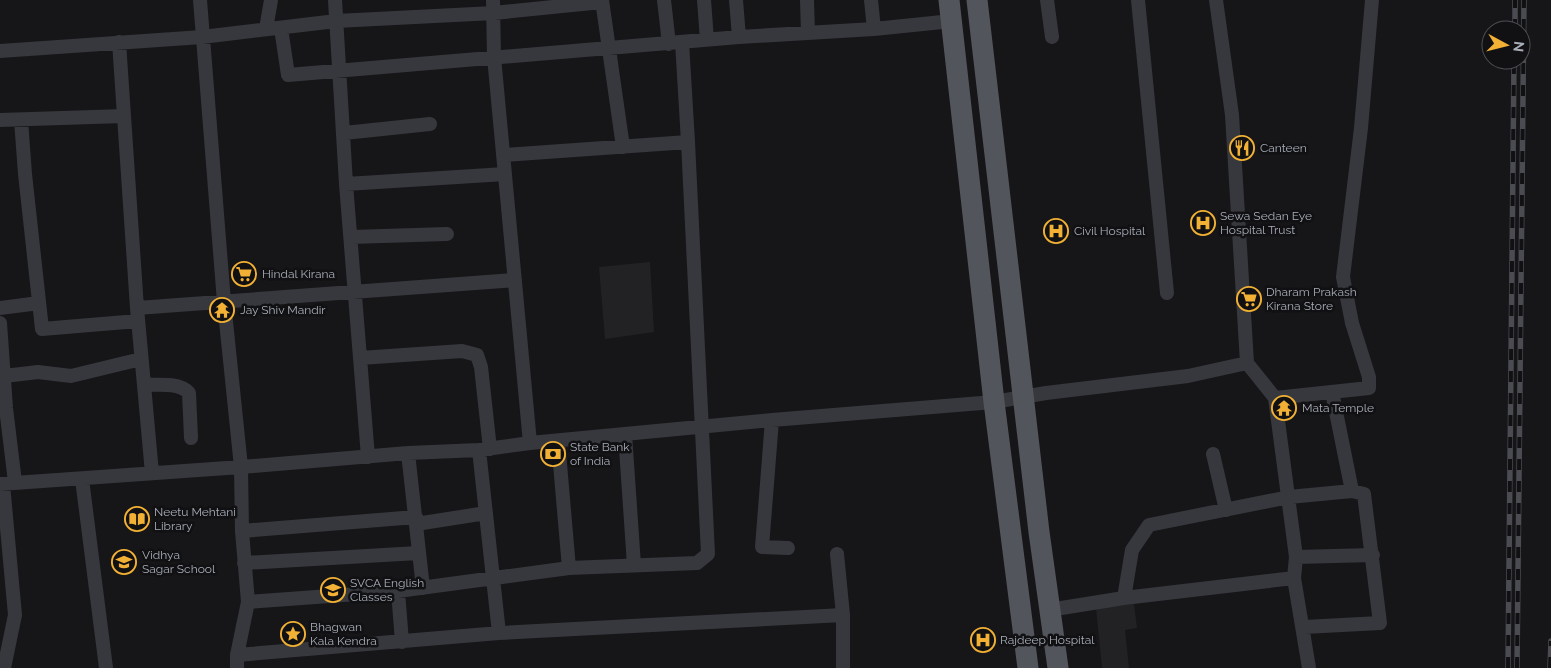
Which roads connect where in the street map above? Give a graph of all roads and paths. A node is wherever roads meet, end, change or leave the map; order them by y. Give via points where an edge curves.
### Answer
1 (200, 0) edge
2 (271, 0) edge
3 (335, 0) edge
4 (664, 0) edge
5 (704, 0) edge
6 (736, 0) edge
7 (807, 0) edge
8 (871, 0) edge
9 (977, 0) edge
10 (1047, 0) edge
11 (1138, 0) edge
12 (1216, 0) edge
13 (1372, 0) edge
14 (602, 1) edge
15 (493, 6) edge
16 (951, 10) edge
17 (336, 21) junction
18 (266, 28) junction
19 (874, 29) junction
20 (808, 33) junction
21 (282, 36) dead end
22 (202, 37) junction
23 (738, 37) junction
24 (1052, 37) dead end
25 (707, 40) junction
26 (119, 42) junction
27 (676, 43) junction
28 (607, 49) junction
29 (0, 51) edge
30 (494, 57) junction
31 (338, 70) junction
32 (124, 116) junction
33 (0, 120) edge
34 (21, 120) junction
35 (430, 124) dead end
36 (344, 133) junction
37 (688, 142) junction
38 (623, 147) junction
39 (503, 155) junction
40 (505, 174) junction
41 (346, 184) junction
42 (447, 234) dead end
43 (351, 236) junction
44 (514, 280) junction
45 (354, 293) junction
46 (1166, 293) dead end
47 (224, 302) junction
48 (39, 303) junction
49 (0, 308) edge
50 (137, 314) junction
51 (0, 324) edge
52 (360, 358) junction
53 (141, 359) junction
54 (1247, 363) junction
55 (3, 370) edge
56 (144, 385) junction
57 (1332, 392) junction
58 (1024, 397) junction
59 (1275, 398) junction
60 (994, 402) junction
61 (3, 408) edge
62 (772, 420) junction
63 (702, 427) junction
64 (625, 434) junction
65 (190, 438) dead end
66 (558, 441) junction
67 (530, 443) junction
68 (485, 450) junction
69 (408, 453) junction
70 (1213, 454) dead end
71 (368, 457) junction
72 (241, 467) junction
73 (152, 473) junction
74 (82, 479) junction
75 (6, 483) edge
76 (1352, 491) junction
77 (1289, 497) junction
78 (2, 507) edge
79 (1226, 510) junction
80 (486, 513) junction
81 (416, 521) junction
82 (242, 531) junction
83 (788, 548) dead end
84 (418, 553) junction
85 (837, 554) dead end
86 (1373, 555) junction
87 (1296, 557) junction
88 (244, 563) junction
89 (634, 565) junction
90 (569, 568) junction
91 (1294, 578) junction
92 (492, 579) junction
93 (423, 588) junction
94 (398, 592) junction
95 (1124, 598) junction
96 (248, 602) junction
97 (1049, 610) junction
98 (842, 615) junction
99 (1304, 627) junction
100 (499, 633) junction
101 (402, 642) junction
102 (237, 662) edge
103 (4, 668) edge
104 (106, 668) edge
105 (843, 668) edge
106 (1028, 668) edge
107 (1058, 668) edge
108 (1309, 668) edge

1 - 22 street
2 - 18 street
3 - 17 street
4 - 27 street
5 - 25 street
6 - 23 street
7 - 20 street
8 - 19 street
9 - 58 main road
10 - 24 street
11 - 46 street
12 - 54 street via 1232,115
13 - 57 street via 1362,128 1343,277 1352,323 1369,377 1369,388
14 - 15 street
14 - 28 street
15 - 17 street
15 - 30 street
16 - 19 street
16 - 60 main road
17 - 18 street
17 - 31 street
18 - 22 street
19 - 20 street
20 - 23 street
21 - 31 street via 288,75
22 - 26 street
22 - 47 street
23 - 25 street
25 - 27 street
26 - 29 street
26 - 32 street
27 - 28 street
27 - 37 street
28 - 30 street
28 - 38 street
30 - 31 street
30 - 39 street
31 - 36 street
32 - 34 street
32 - 50 street
33 - 34 street
34 - 48 street
35 - 36 street
36 - 41 street
37 - 38 street
37 - 63 street
38 - 39 street
39 - 40 street
40 - 41 street
40 - 44 street
41 - 43 street
42 - 43 street
43 - 45 street
44 - 45 street
44 - 67 street
45 - 47 street
45 - 52 street
47 - 50 street
47 - 72 street
48 - 49 street
48 - 50 street via 42,330
50 - 53 street
51 - 55 street
52 - 68 street via 462,351 477,355 481,367
52 - 71 street
53 - 55 street via 71,376
53 - 56 street
54 - 58 street via 1188,376
54 - 59 street
55 - 61 street
56 - 65 street via 177,386 186,390
56 - 73 street
57 - 59 street
57 - 76 street
58 - 60 street
58 - 97 main road
59 - 77 street
60 - 62 street
60 - 106 main road
61 - 75 street
62 - 63 street
62 - 83 street via 762,547
63 - 64 street
63 - 89 street via 708,554 697,563
64 - 66 street
64 - 89 street
66 - 67 street
66 - 90 street
67 - 68 street
68 - 69 street
68 - 80 street
69 - 71 street
69 - 81 street
70 - 79 street
71 - 72 street
72 - 73 street
72 - 82 street
73 - 74 street
74 - 75 street
74 - 104 street
75 - 78 street
76 - 77 street
76 - 86 street via 1364,494
77 - 79 street
77 - 87 street
78 - 103 street via 15,615
79 - 95 street via 1149,525 1132,550
80 - 81 street
80 - 92 street
81 - 82 street
81 - 84 street
82 - 88 street
84 - 88 street
84 - 93 street
85 - 98 street
86 - 87 street
86 - 99 street via 1380,624
87 - 91 street
88 - 96 street
89 - 90 street
90 - 92 street
91 - 95 street
91 - 99 street
92 - 93 street
92 - 100 street
93 - 94 street
94 - 96 street
94 - 101 street
95 - 97 street
96 - 102 street
97 - 107 main road
98 - 100 street
98 - 105 street
99 - 108 street
100 - 101 street
101 - 102 street

